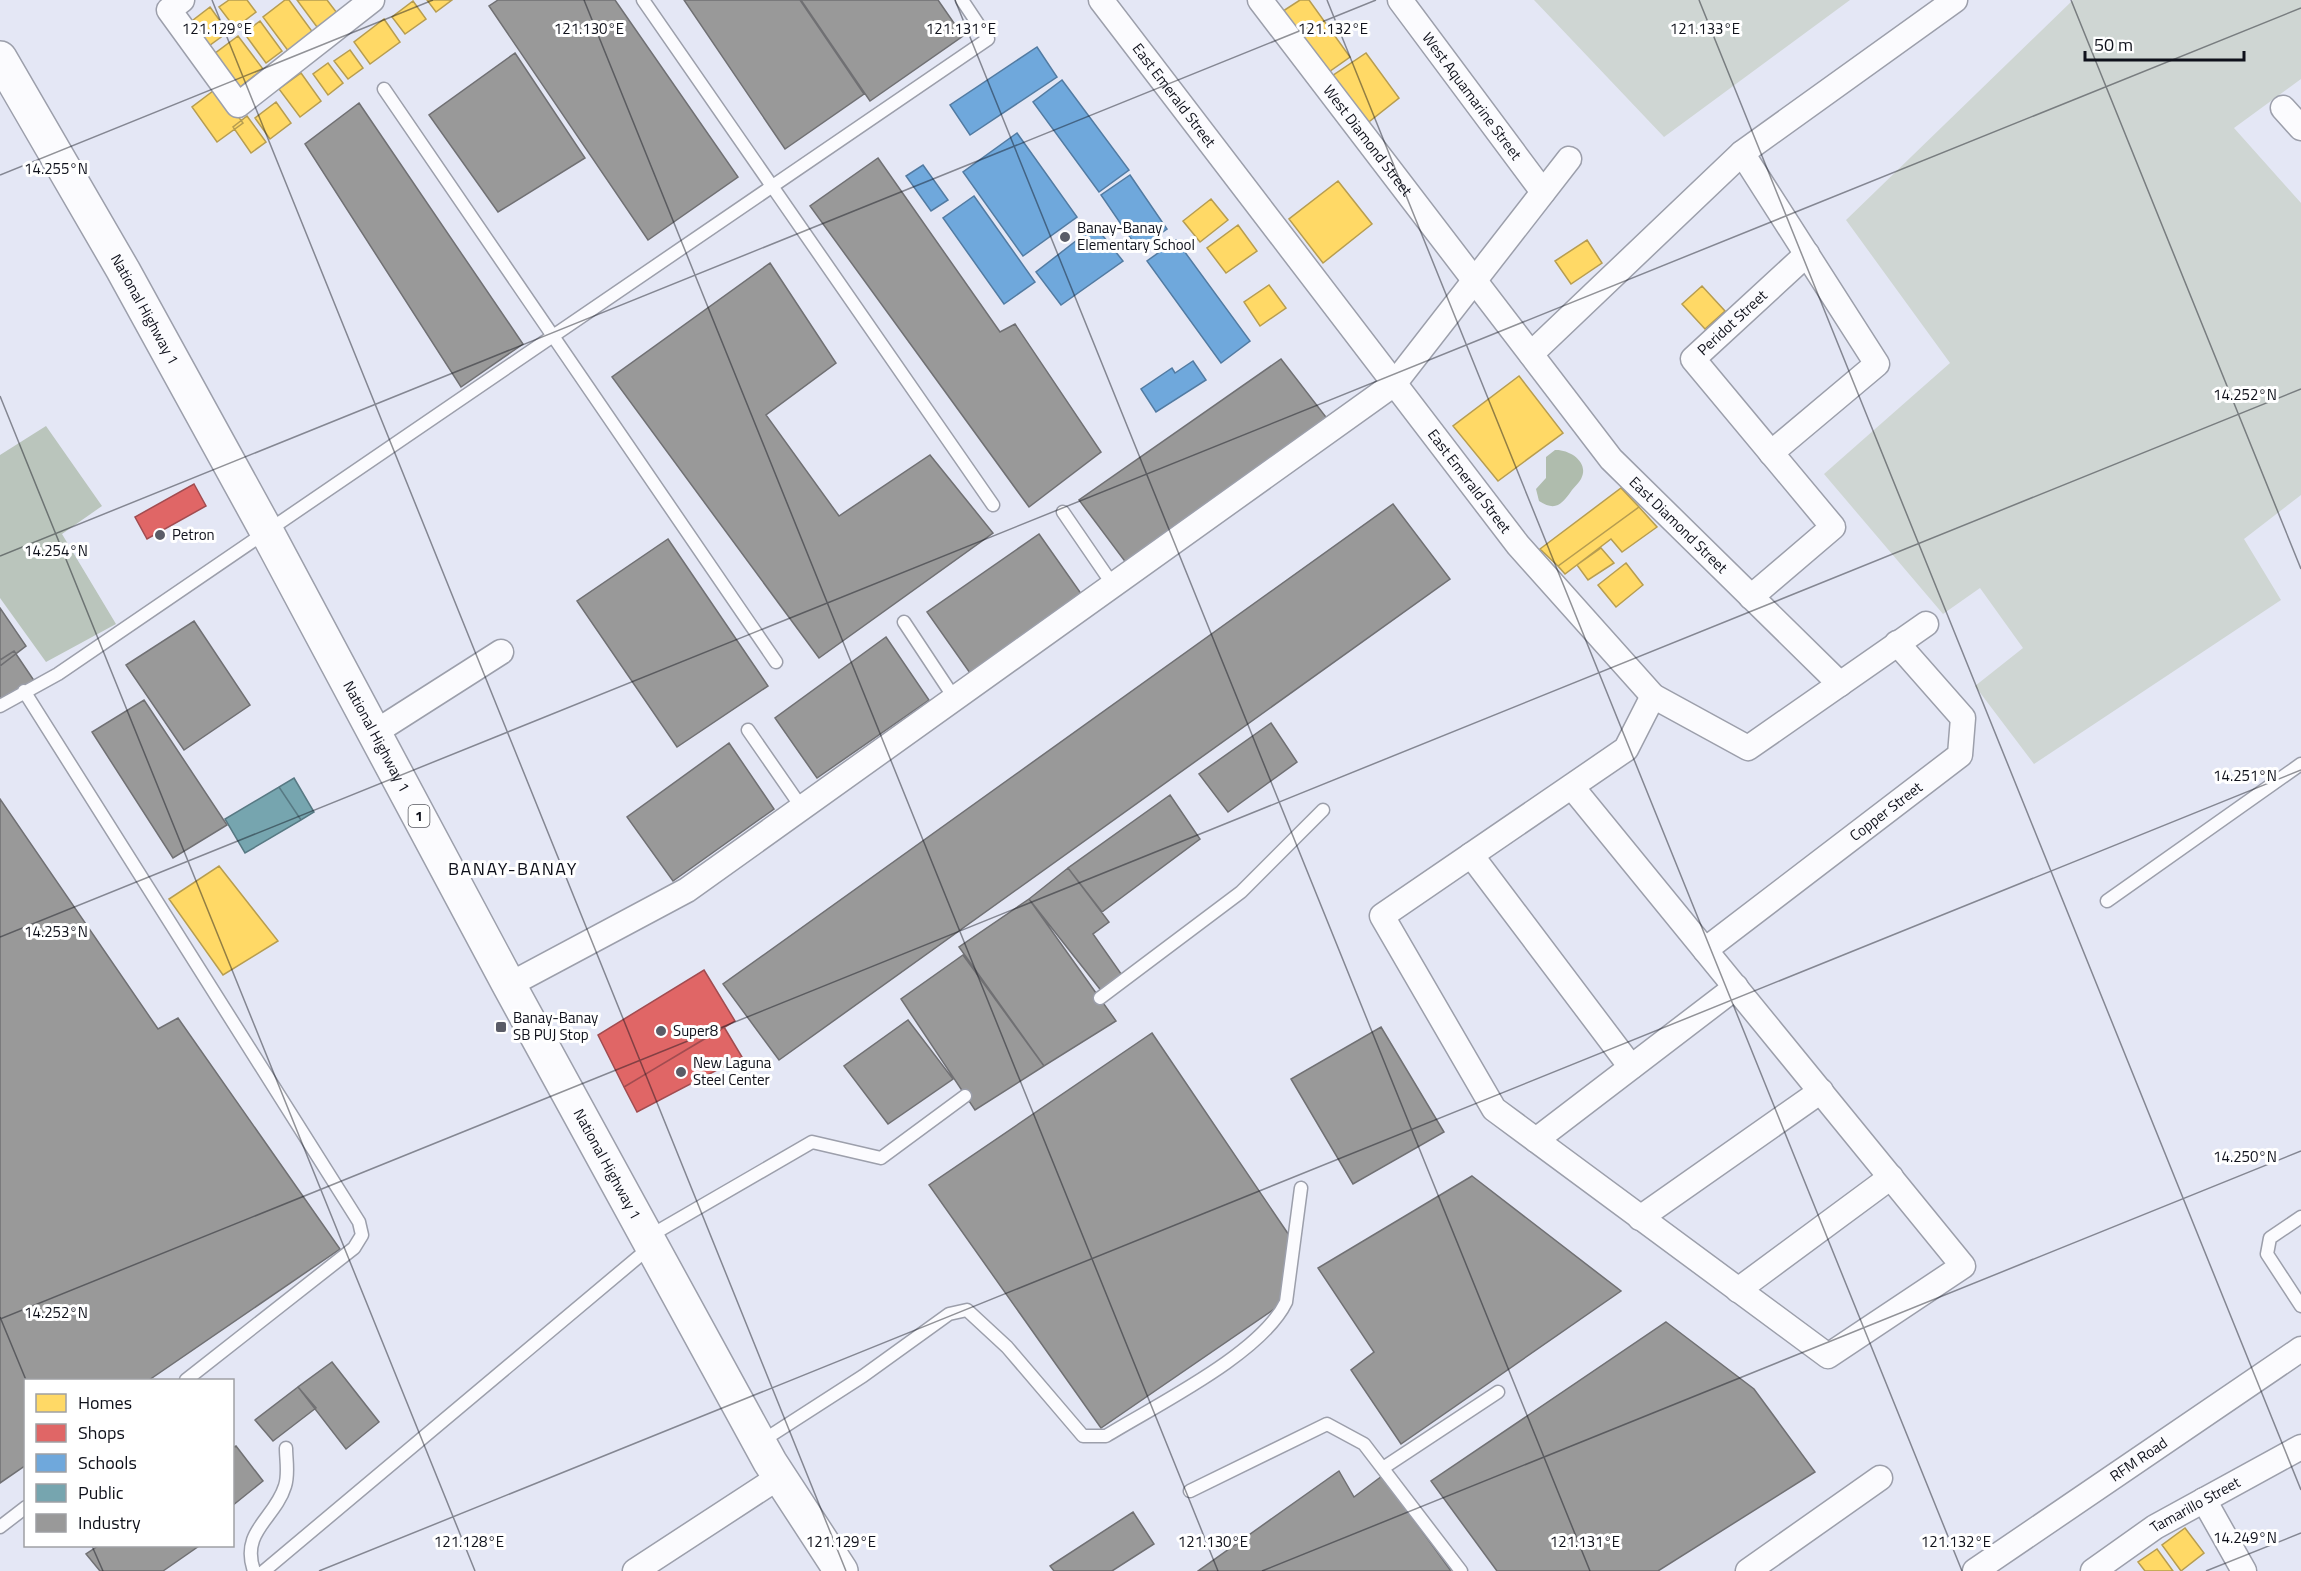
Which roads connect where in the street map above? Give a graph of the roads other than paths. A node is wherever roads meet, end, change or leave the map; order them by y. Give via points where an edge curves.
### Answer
1 (182, 0) edge
2 (372, 0) edge
3 (644, 0) edge
4 (962, 0) edge
5 (1101, 0) edge
6 (1260, 0) edge
7 (1400, 0) edge
8 (1955, 0) edge
9 (0, 58) edge
10 (384, 89) dead end
11 (2283, 108) dead end
12 (2301, 128) edge
13 (1742, 153) junction
14 (1569, 159) dead end
15 (773, 187) junction
16 (1543, 192) junction
17 (1807, 254) junction
18 (1475, 280) junction
19 (554, 337) junction
20 (1531, 354) junction
21 (1394, 384) junction
22 (1771, 453) junction
23 (993, 505) dead end
24 (1063, 512) dead end
25 (267, 532) junction
26 (1113, 585) junction
27 (1751, 597) junction
28 (904, 622) dead end
29 (1926, 624) dead end
30 (1897, 644) junction
31 (501, 652) dead end
32 (776, 662) dead end
33 (1840, 684) junction
34 (24, 691) junction
35 (1653, 696) junction
36 (955, 699) junction
37 (0, 706) edge
38 (748, 730) dead end
39 (374, 733) junction
40 (2301, 764) edge
41 (1572, 787) junction
42 (802, 808) junction
43 (1323, 810) dead end
44 (1471, 855) junction
45 (2107, 901) dead end
46 (1705, 950) junction
47 (509, 985) junction
48 (1736, 987) junction
49 (1100, 998) dead end
50 (1631, 1067) junction
51 (1821, 1091) junction
52 (965, 1095) dead end
53 (1536, 1140) junction
54 (1891, 1177) junction
55 (1301, 1188) dead end
56 (2301, 1217) edge
57 (1640, 1218) junction
58 (649, 1242) junction
59 (1738, 1290) junction
60 (2301, 1306) edge
61 (2301, 1348) edge
62 (187, 1379) edge
63 (1498, 1392) dead end
64 (759, 1443) junction
65 (286, 1448) dead end
66 (2300, 1451) edge
67 (1383, 1468) junction
68 (779, 1477) junction
69 (1880, 1478) dead end
70 (1190, 1491) dead end
71 (2205, 1500) junction
72 (24, 1509) edge
73 (0, 1527) edge
74 (254, 1571) edge
75 (264, 1571) edge
76 (635, 1571) edge
77 (841, 1571) edge
78 (1461, 1571) edge
79 (1748, 1571) edge
80 (1975, 1571) edge
81 (2093, 1571) edge
82 (2244, 1571) edge

1 - 2 street via 169,10 238,105
3 - 15 lane
4 - 15 lane via 988,39
5 - 21 street, East Emerald Street
6 - 18 street, West Diamond Street
7 - 16 street, West Aquamarine Street
8 - 13 street
9 - 25 highway, National Highway 1 / 1 via 123,270
10 - 19 lane
11 - 12 street
13 - 17 street
13 - 20 street
14 - 16 street
15 - 19 lane
15 - 23 lane
16 - 18 street
17 - 22 street via 1877,364
17 - 22 street, Peridot Street via 1693,359
18 - 20 street, West Diamond Street
18 - 21 street
19 - 25 lane
19 - 32 lane
20 - 27 street, East Diamond Street via 1611,459
21 - 26 street
21 - 35 street, East Emerald Street via 1518,544
22 - 27 street, Peridot Street via 1833,527
24 - 26 lane
25 - 34 lane via 58,674
25 - 39 highway, National Highway 1 / 1
26 - 36 street
27 - 33 street, East Diamond Street
28 - 36 lane
29 - 30 street, East Emerald Street
30 - 33 street, East Emerald Street
30 - 46 street, Copper Street via 1963,718 1960,754
31 - 39 street
33 - 35 street, East Emerald Street via 1748,748
34 - 37 lane
34 - 62 lane via 359,1222 362,1235 354,1248
35 - 41 street via 1626,750
36 - 42 street
38 - 42 lane
39 - 47 highway, National Highway 1 / 1
40 - 45 lane
41 - 44 street
41 - 46 street
42 - 47 street via 687,890
43 - 49 lane via 1240,892
44 - 50 street
44 - 53 street via 1382,916 1494,1109
46 - 48 street
47 - 58 highway, National Highway 1 / 1
48 - 50 street
48 - 51 street
50 - 53 street
51 - 54 street
51 - 57 street
52 - 58 lane via 881,1158 812,1142
53 - 57 street
54 - 59 street
54 - 59 street via 1963,1266 1828,1356
55 - 64 lane via 1286,1302 1278,1317 1233,1358 1106,1436 1083,1436 1007,1347 967,1310 949,1314
56 - 60 lane via 2270,1238 2267,1254
57 - 59 street
58 - 64 highway, National Highway 1 / 1
58 - 75 lane
61 - 80 street, RFM Road
63 - 67 lane
64 - 68 highway, National Highway 1 / 1
65 - 74 lane via 285,1488 254,1536 249,1557
66 - 71 street, Tamarillo Street
67 - 70 lane via 1364,1444 1327,1424
67 - 78 lane
68 - 76 street
68 - 77 highway, National Highway 1 / 1
69 - 79 street
71 - 81 street, Tamarillo Street via 2155,1527
71 - 82 street
72 - 73 lane

